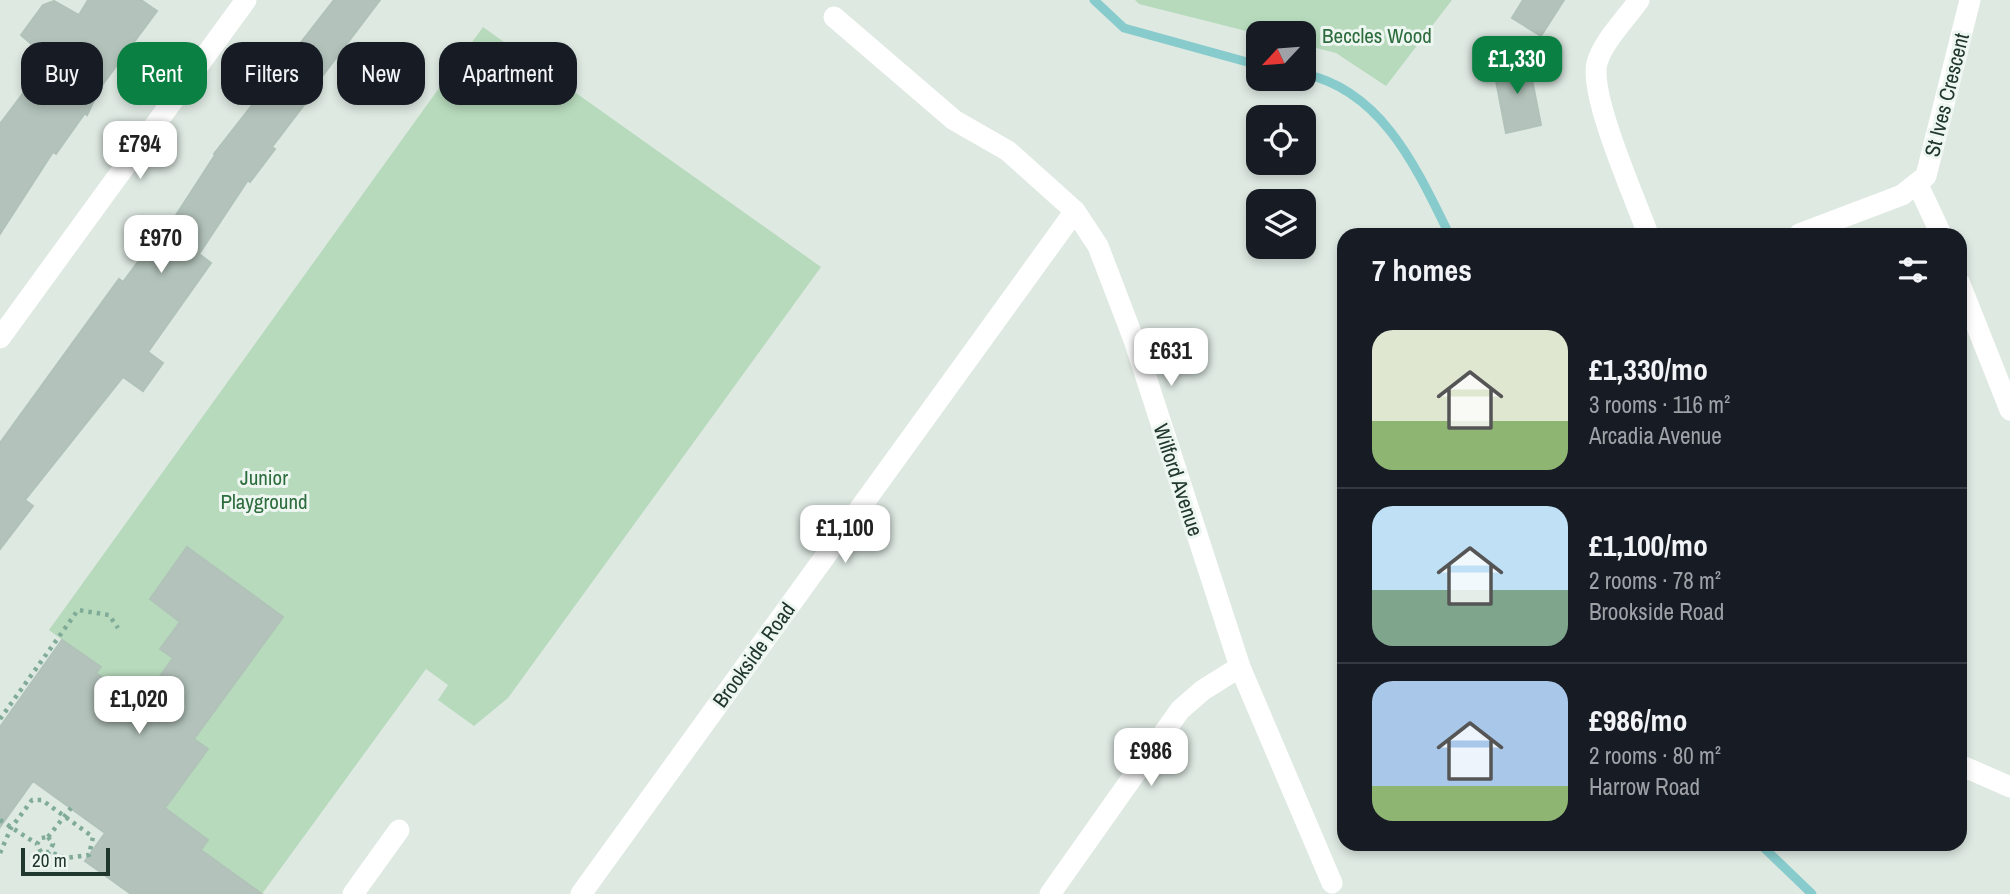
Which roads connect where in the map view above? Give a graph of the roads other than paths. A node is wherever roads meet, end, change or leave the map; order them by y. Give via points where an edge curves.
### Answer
1 (246, 0) edge
2 (1639, 0) edge
3 (1970, 0) edge
4 (834, 17) dead end
5 (1918, 185) junction
6 (1075, 211) junction
7 (1646, 228) edge
8 (1815, 228) edge
9 (1938, 228) edge
10 (1967, 302) edge
11 (0, 338) edge
12 (2010, 411) edge
13 (1240, 667) junction
14 (1967, 768) edge
15 (2010, 787) edge
16 (399, 830) dead end
17 (1332, 883) dead end
18 (353, 894) edge
19 (581, 894) edge
20 (1050, 894) edge

1 - 11 street
2 - 7 street via 1605,48 1595,75
3 - 5 street, St Ives Crescent via 1930,165
4 - 6 street, Wilford Avenue via 932,103 1008,151
5 - 8 street, St Ives Crescent
5 - 9 street
6 - 13 street, Wilford Avenue via 1098,246 1114,283
6 - 19 street, Brookside Road
10 - 12 street
13 - 17 street, Wilford Avenue
13 - 20 street via 1180,710
14 - 15 street
16 - 18 street

